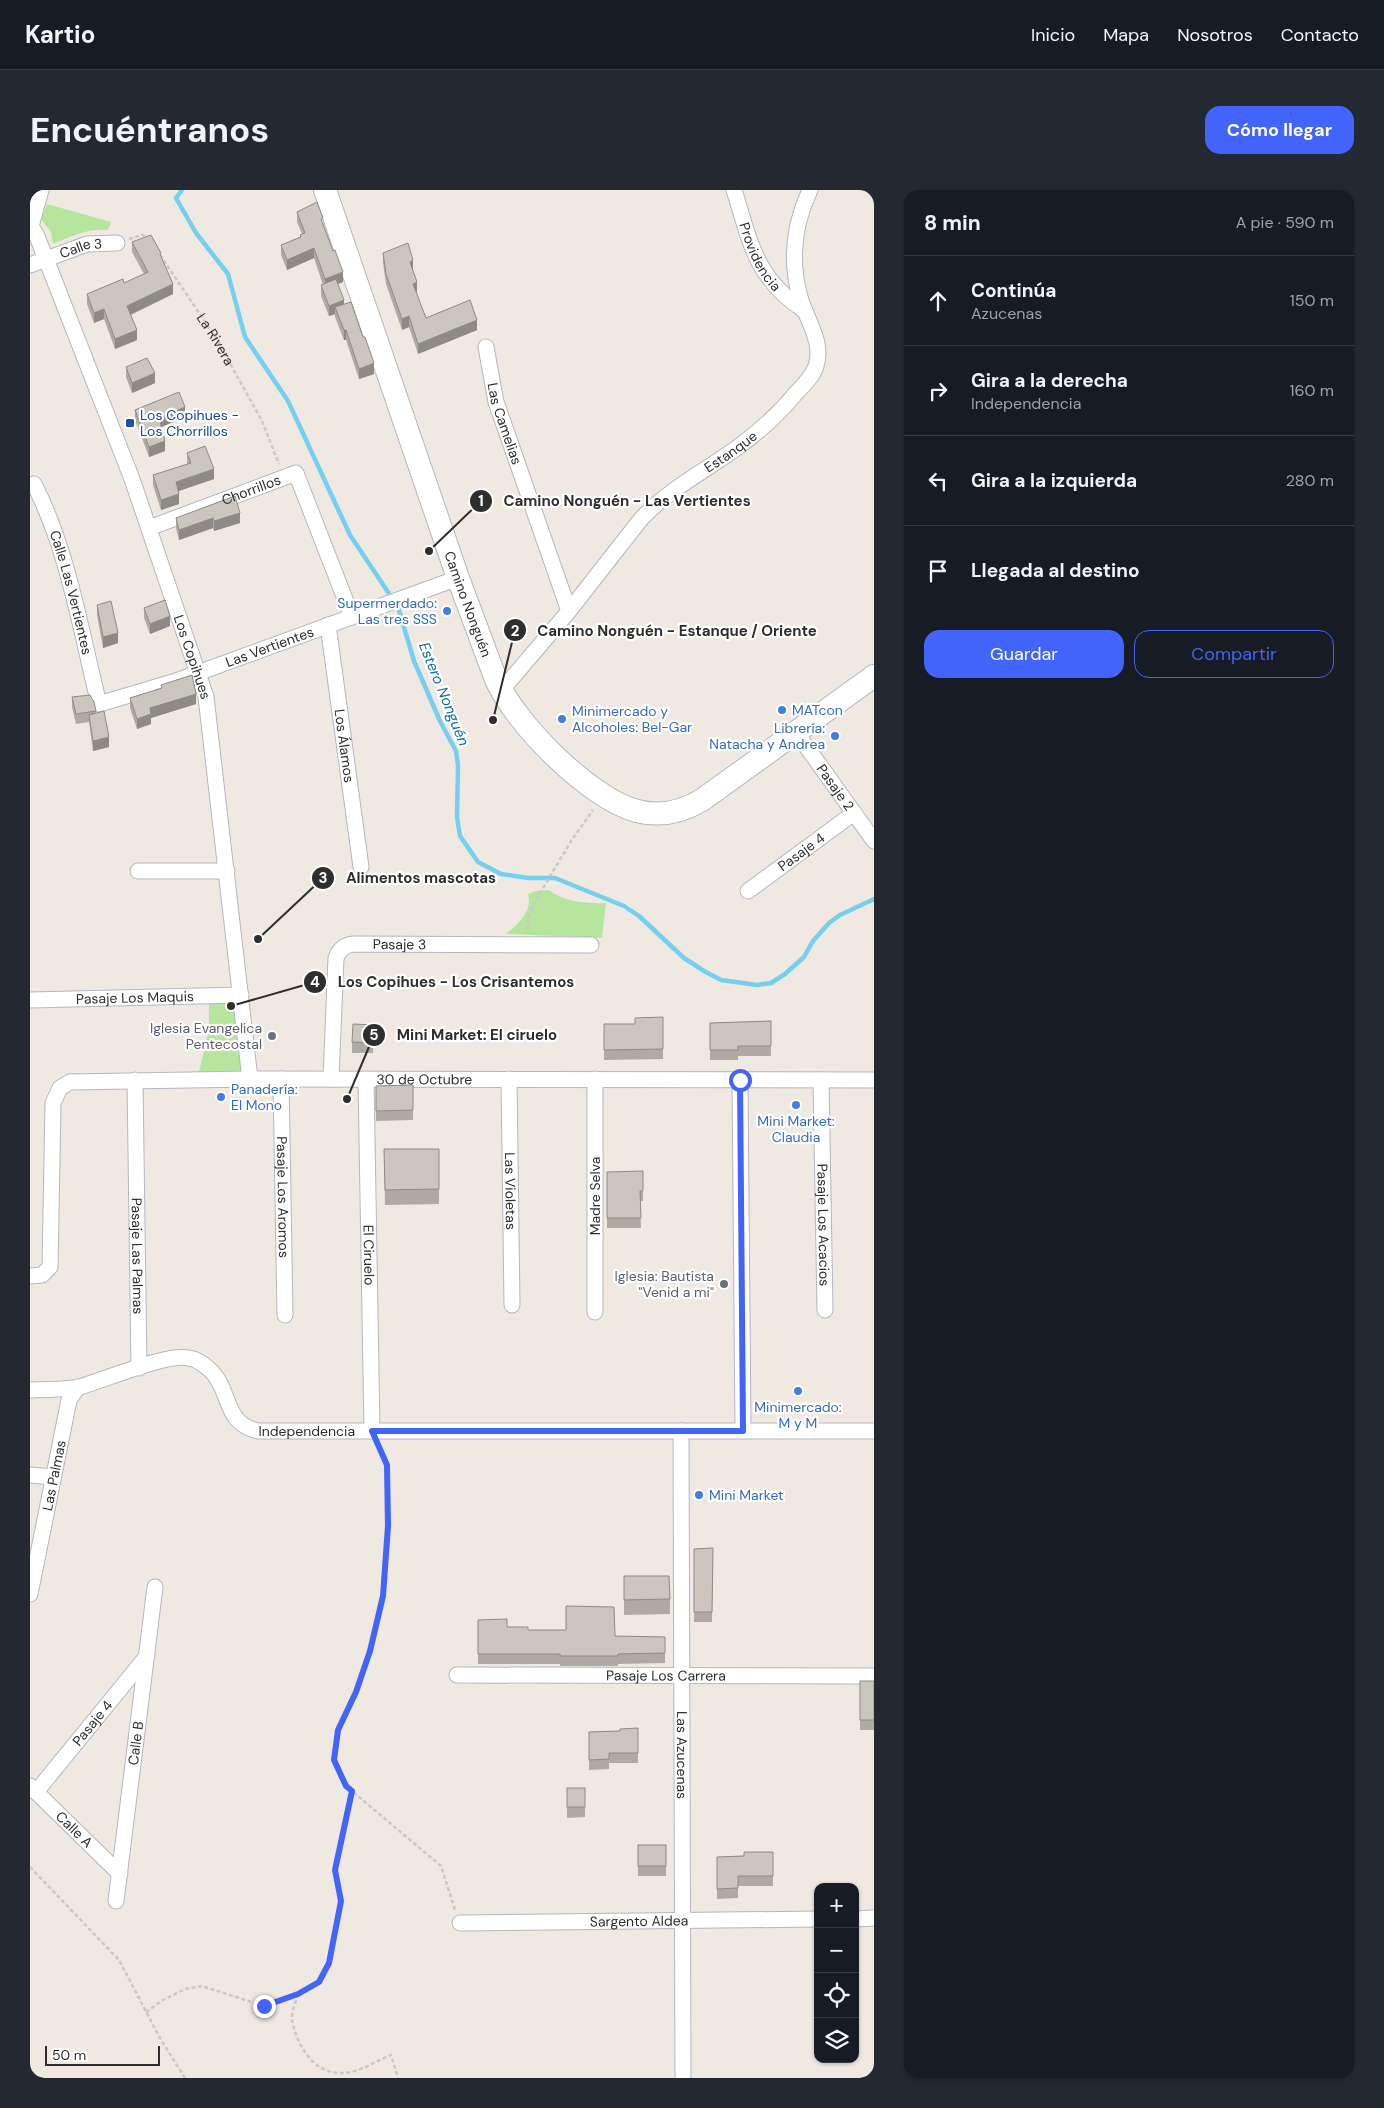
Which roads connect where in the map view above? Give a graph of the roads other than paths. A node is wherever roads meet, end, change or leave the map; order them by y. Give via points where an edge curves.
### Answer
1 (40, 190) edge
2 (325, 190) edge
3 (734, 190) edge
4 (810, 190) edge
5 (30, 226) edge
6 (117, 243) road end
7 (46, 259) junction
8 (30, 265) edge
9 (804, 311) junction
10 (486, 347) dead end
11 (34, 484) dead end
12 (149, 528) junction
13 (458, 578) junction
14 (569, 611) junction
15 (352, 617) junction
16 (328, 625) junction
17 (198, 672) junction
18 (874, 676) edge
19 (501, 691) junction
20 (99, 704) joint
21 (796, 732) junction
22 (854, 813) junction
23 (874, 841) edge
24 (361, 867) dead end
25 (138, 871) dead end
26 (227, 871) junction
27 (748, 891) dead end
28 (591, 945) dead end
29 (241, 995) junction
30 (30, 1000) edge
31 (250, 1078) junction
32 (281, 1079) junction
33 (331, 1079) junction
34 (366, 1079) junction
35 (509, 1079) junction
36 (135, 1080) junction
37 (595, 1080) junction
38 (740, 1080) junction
39 (821, 1080) junction
40 (874, 1080) edge
41 (30, 1276) edge
42 (512, 1305) dead end
43 (825, 1310) dead end
44 (595, 1312) dead end
45 (285, 1315) dead end
46 (138, 1368) junction
47 (78, 1387) junction
48 (30, 1390) edge
49 (372, 1431) junction
50 (681, 1431) junction
51 (743, 1431) junction
52 (874, 1431) edge
53 (30, 1475) edge
54 (53, 1477) junction
55 (32, 1567) edge
56 (155, 1587) dead end
57 (30, 1594) edge
58 (148, 1655) junction
59 (457, 1675) dead end
60 (682, 1676) junction
61 (874, 1676) edge
62 (33, 1789) edge
63 (120, 1874) junction
64 (116, 1901) dead end
65 (859, 1918) edge
66 (874, 1918) edge
67 (814, 1919) edge
68 (683, 1920) junction
69 (460, 1923) road end
70 (683, 2078) edge

1 - 5 street
2 - 13 main road, Camino Nonguén
3 - 9 street, Providencia via 758,263 774,286
4 - 9 street, Estanque via 802,208 794,251 796,282
5 - 7 street, Los Copihues
6 - 7 street, Calle 3 via 87,244
7 - 8 street, Calle 3
7 - 12 street, Los Copihues
9 - 14 street, Estanque via 818,349 812,374 784,408 758,432 653,505
10 - 14 street, Las Camelias via 496,402
11 - 20 street, Calle Las Vertientes via 58,539
12 - 15 street, Chorrillos via 290,475
12 - 17 street, Los Copihues
13 - 15 street, Las Vertientes
13 - 19 main road, Camino Nonguén
14 - 19 street, Estanque
15 - 16 street, Las Vertientes
16 - 17 street, Las Vertientes
16 - 24 street, Los Álamos
17 - 20 street, Las Vertientes
17 - 26 street, Los Copihues via 209,715
18 - 21 main road, Camino Nonguén
19 - 21 main road, Camino Nonguén via 515,714 538,740 577,774 625,807 657,814 676,812 702,800
21 - 22 street, Pasaje 2
22 - 23 street, Pasaje 2
22 - 27 street, Pasaje 4
25 - 26 street
26 - 29 street, Los Copihues
28 - 33 street, Pasaje 3 via 345,946 336,958
29 - 30 street, Pasaje Los Maquis
29 - 31 street, Los Copihues
31 - 32 street, 30 de Octubre
31 - 36 street, 30 de Octubre
32 - 33 street, 30 de Octubre
32 - 45 street, Pasaje Los Aromos
33 - 34 street, 30 de Octubre
34 - 35 street, 30 de Octubre
34 - 49 street, El Ciruelo
35 - 37 street, 30 de Octubre
35 - 42 street, Las Violetas
36 - 41 street, 30 de Octubre via 76,1080 65,1084 56,1093 53,1103 50,1267 42,1275
36 - 46 street, Pasaje Las Palmas
37 - 38 street, 30 de Octubre
37 - 44 street, Madre Selva
38 - 39 street, 30 de Octubre
38 - 51 street
39 - 40 street, 30 de Octubre
39 - 43 street, Pasaje Los Acacios
46 - 47 street
46 - 49 street, Independencia via 175,1357 198,1361 216,1376 234,1416 250,1429
47 - 48 street
47 - 54 street, Las Palmas via 70,1400
49 - 50 street, Independencia
50 - 51 street, Independencia
50 - 60 street, Las Azucenas
51 - 52 street, Independencia
53 - 54 street
54 - 55 street, Las Palmas
55 - 57 street, Las Palmas
56 - 58 street, Calle B
58 - 62 street, Pasaje 4
58 - 63 street, Calle B
59 - 60 street, Pasaje Los Carrera
60 - 61 street, Pasaje Los Carrera
60 - 68 street, Las Azucenas
62 - 63 street, Calle A
63 - 64 street, Calle B
65 - 66 street
67 - 68 street, Sargento Aldea
68 - 69 street, Sargento Aldea
68 - 70 street, Las Azucenas

